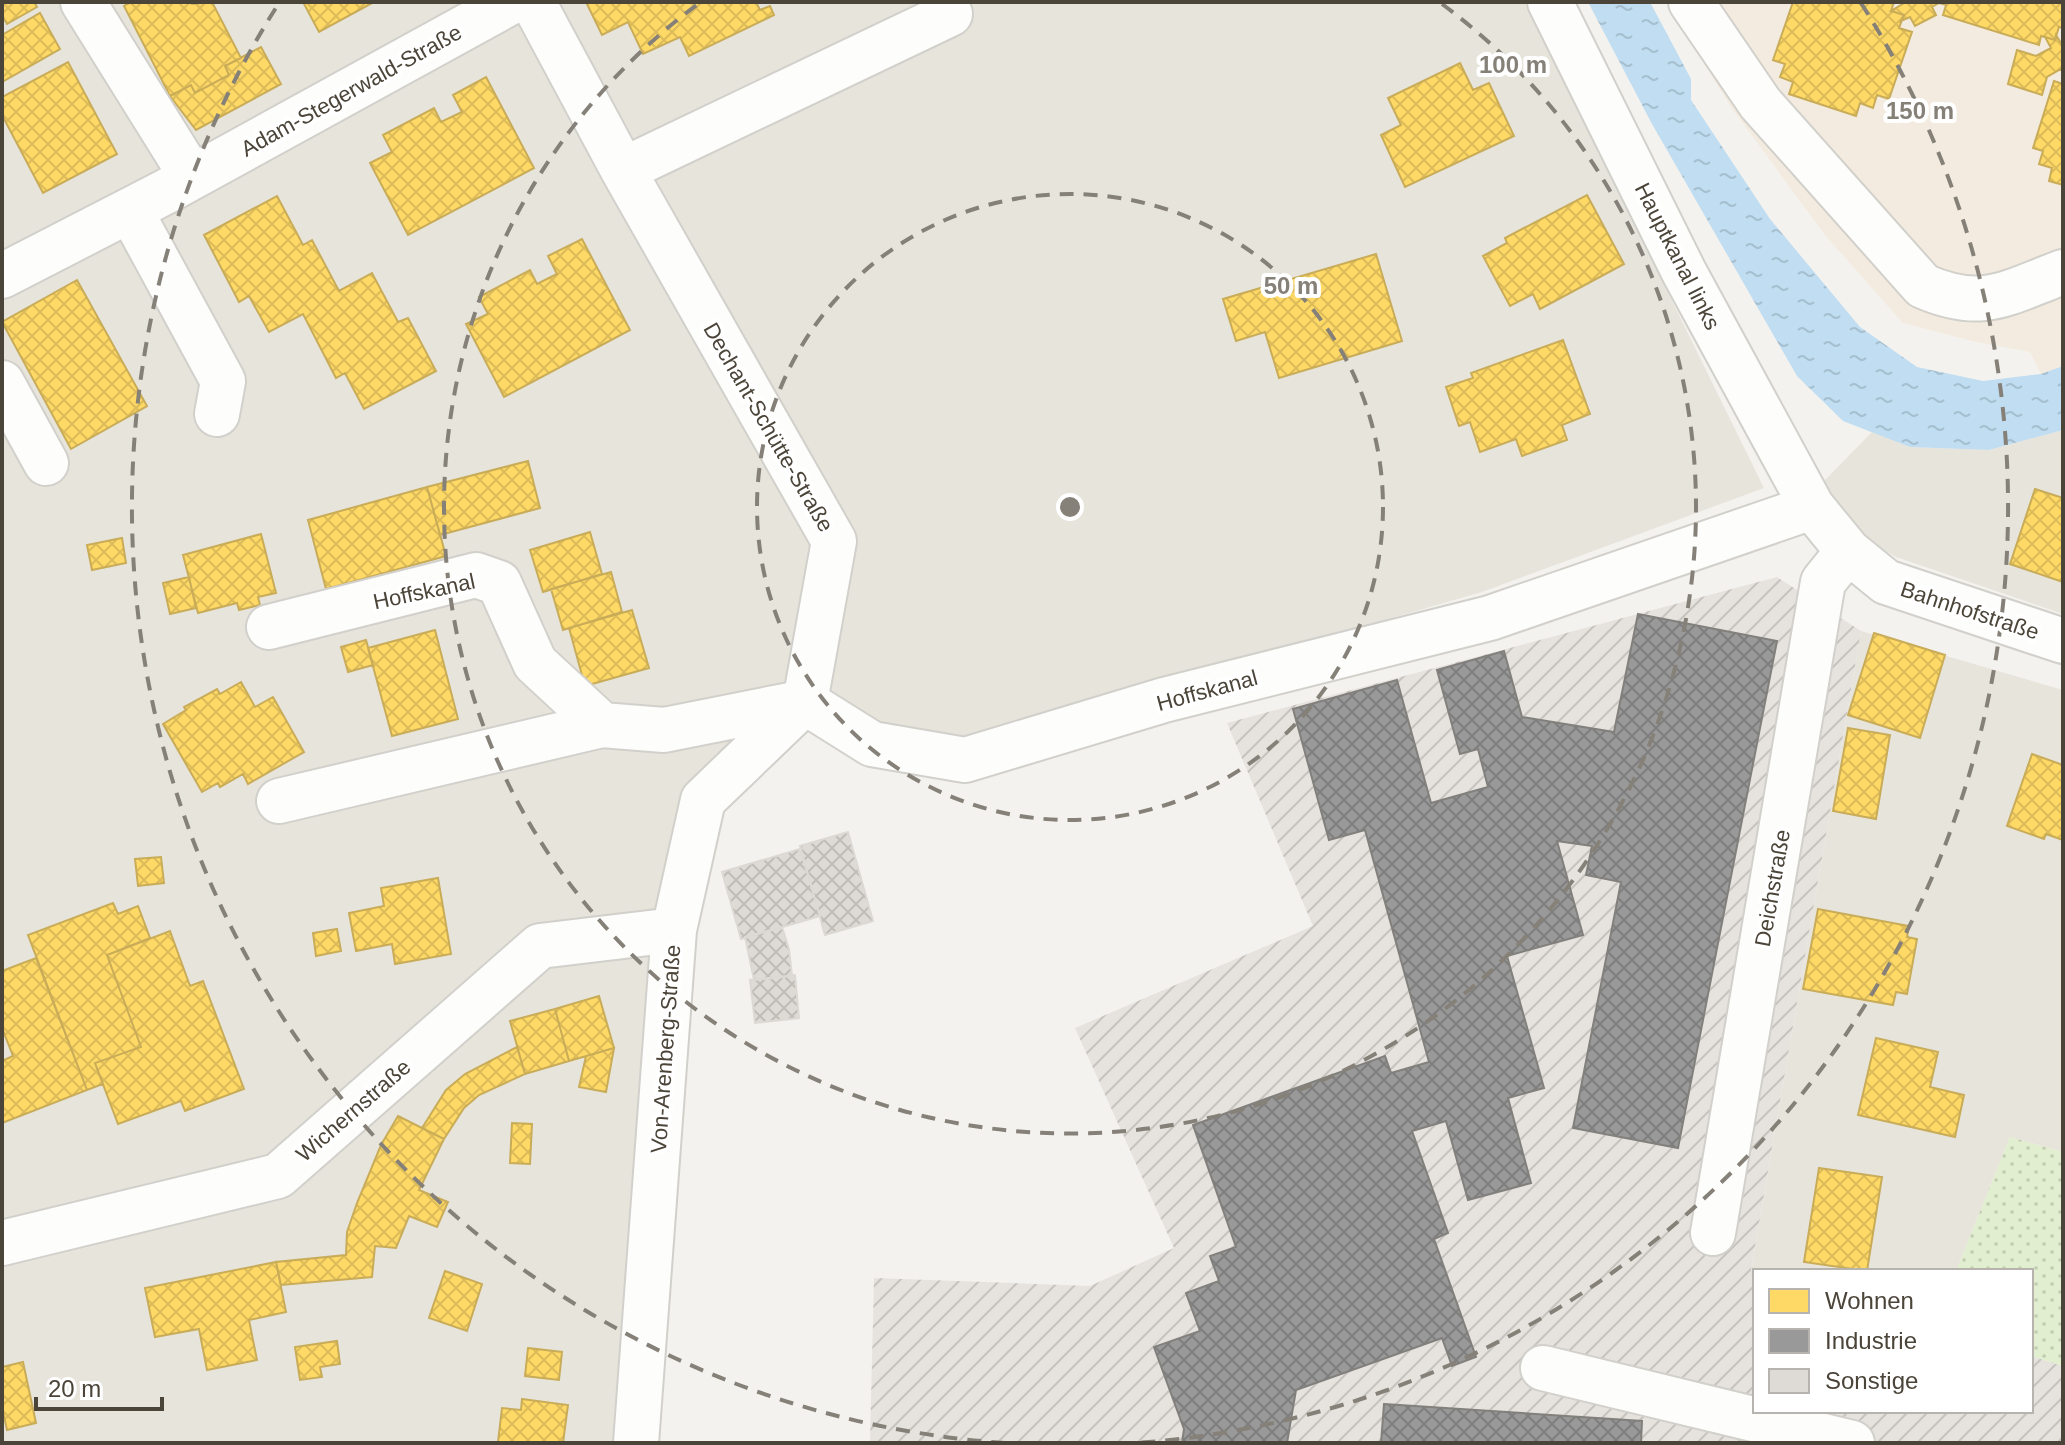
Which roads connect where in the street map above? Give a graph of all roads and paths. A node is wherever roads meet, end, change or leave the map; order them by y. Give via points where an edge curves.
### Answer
1 (83, 2) edge
2 (511, 2) edge
3 (533, 2) edge
4 (1550, 2) edge
5 (1691, 2) edge
6 (950, 14) dead end
7 (623, 170) junction
8 (192, 177) junction
9 (130, 210) junction
10 (2063, 272) edge
11 (2, 276) edge
12 (2, 383) edge
13 (217, 414) dead end
14 (46, 463) dead end
15 (1812, 507) junction
16 (1848, 551) junction
17 (269, 627) dead end
18 (2063, 641) edge
19 (805, 702) junction
20 (602, 725) junction
21 (279, 801) dead end
22 (674, 930) junction
23 (1713, 1233) dead end
24 (2, 1243) edge
25 (1543, 1368) dead end
26 (636, 1443) edge
27 (1852, 1443) edge

1 - 8 street
2 - 8 street, Adam-Stegerwald-Straße
3 - 7 street, Dechant-Schütte-Straße
4 - 15 street, Hauptkanal links via 1684,272
5 - 10 street via 1760,103 1923,286 1951,298 1988,300
6 - 7 street
7 - 19 street, Dechant-Schütte-Straße via 834,541
8 - 9 street, Adam-Stegerwald-Straße
9 - 11 street, Adam-Stegerwald-Straße
9 - 13 street via 223,381
12 - 14 street
15 - 16 street, Bahnhofstraße
15 - 19 street, Hoffskanal via 1490,618 1164,700 965,760 872,744
16 - 18 street, Bahnhofstraße via 1886,582
16 - 23 street, Deichstraße via 1823,582
17 - 20 street, Hoffskanal via 476,575 499,583 535,663
19 - 20 street via 664,730
19 - 22 street, Von-Arenberg-Straße via 703,800
20 - 21 street
22 - 24 street, Wichernstraße via 540,946 278,1176
22 - 26 street, Von-Arenberg-Straße
25 - 27 street

